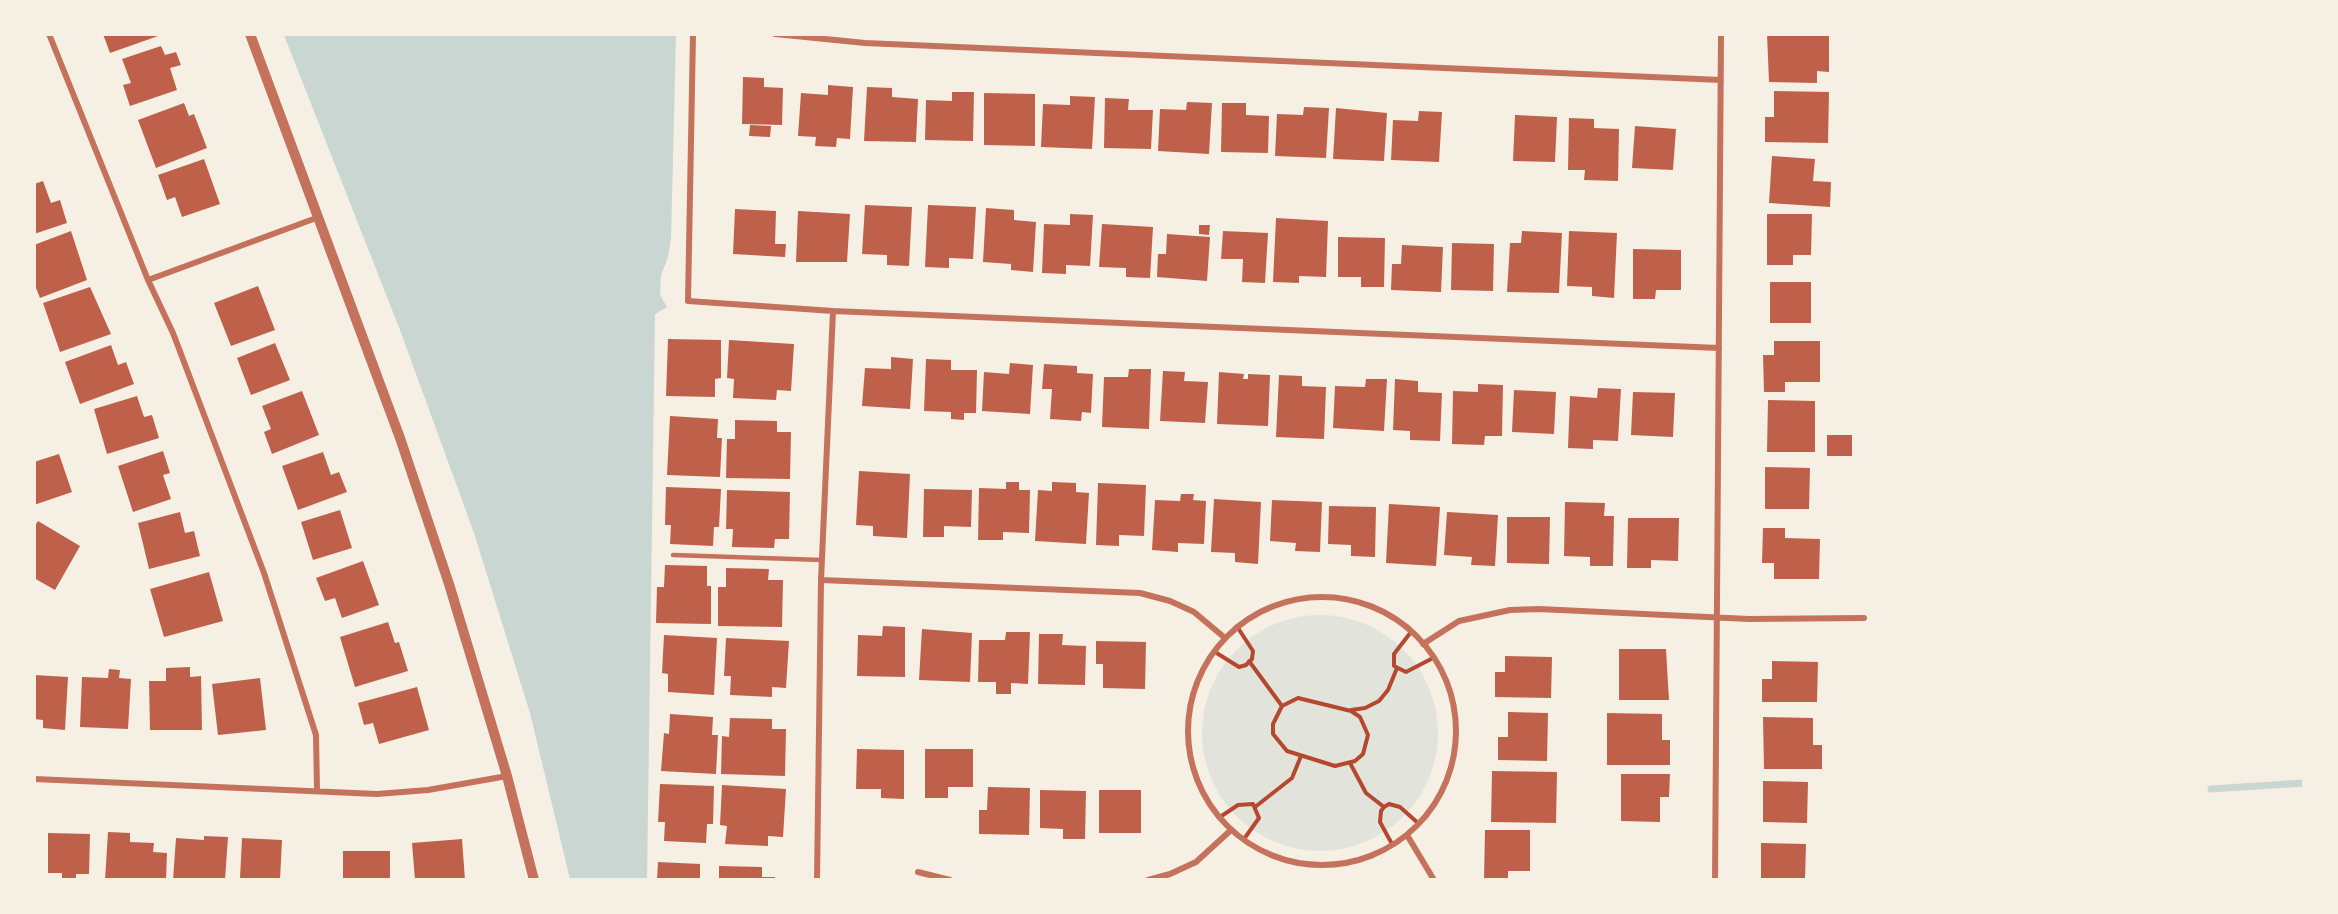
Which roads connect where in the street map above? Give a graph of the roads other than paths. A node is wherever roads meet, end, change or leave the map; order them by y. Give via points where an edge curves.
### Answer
1 (49, 34) edge
2 (250, 34) edge
3 (693, 34) edge
4 (775, 34) edge
5 (1721, 34) edge
6 (1721, 80) junction
7 (319, 217) junction
8 (148, 280) junction
9 (833, 311) junction
10 (1719, 348) junction
11 (673, 555) dead end
12 (822, 560) junction
13 (821, 580) junction
14 (1716, 618) junction
15 (1864, 618) dead end
16 (1225, 638) junction
17 (1423, 644) junction
18 (507, 777) junction
19 (34, 779) edge
20 (317, 790) junction
21 (1231, 830) junction
22 (1407, 835) junction
23 (918, 872) dead end
24 (534, 879) edge
25 (817, 879) edge
26 (950, 879) edge
27 (1148, 879) edge
28 (1434, 879) edge
29 (1715, 879) edge

1 - 8 street
2 - 7 street
3 - 9 street via 688,302
4 - 6 street via 865,43
5 - 6 street
6 - 10 street
7 - 8 street
7 - 18 street via 400,438
8 - 20 street via 208,421 308,703 316,735
9 - 10 street
9 - 12 street
10 - 14 street
11 - 12 lane
12 - 13 street
13 - 16 street via 1140,593 1194,612
13 - 25 street
14 - 15 street
14 - 17 street via 1510,610 1458,621
14 - 29 street
16 - 17 street via 1263,610 1304,598 1347,599 1387,613
16 - 21 street via 1202,669 1188,711 1189,754 1204,796
17 - 22 street via 1445,676 1456,718 1454,761 1437,802
18 - 20 street via 377,794
18 - 24 street
19 - 20 street
21 - 22 street via 1263,852 1300,864 1338,864 1376,854
21 - 27 street via 1196,862
22 - 28 street
23 - 26 street

